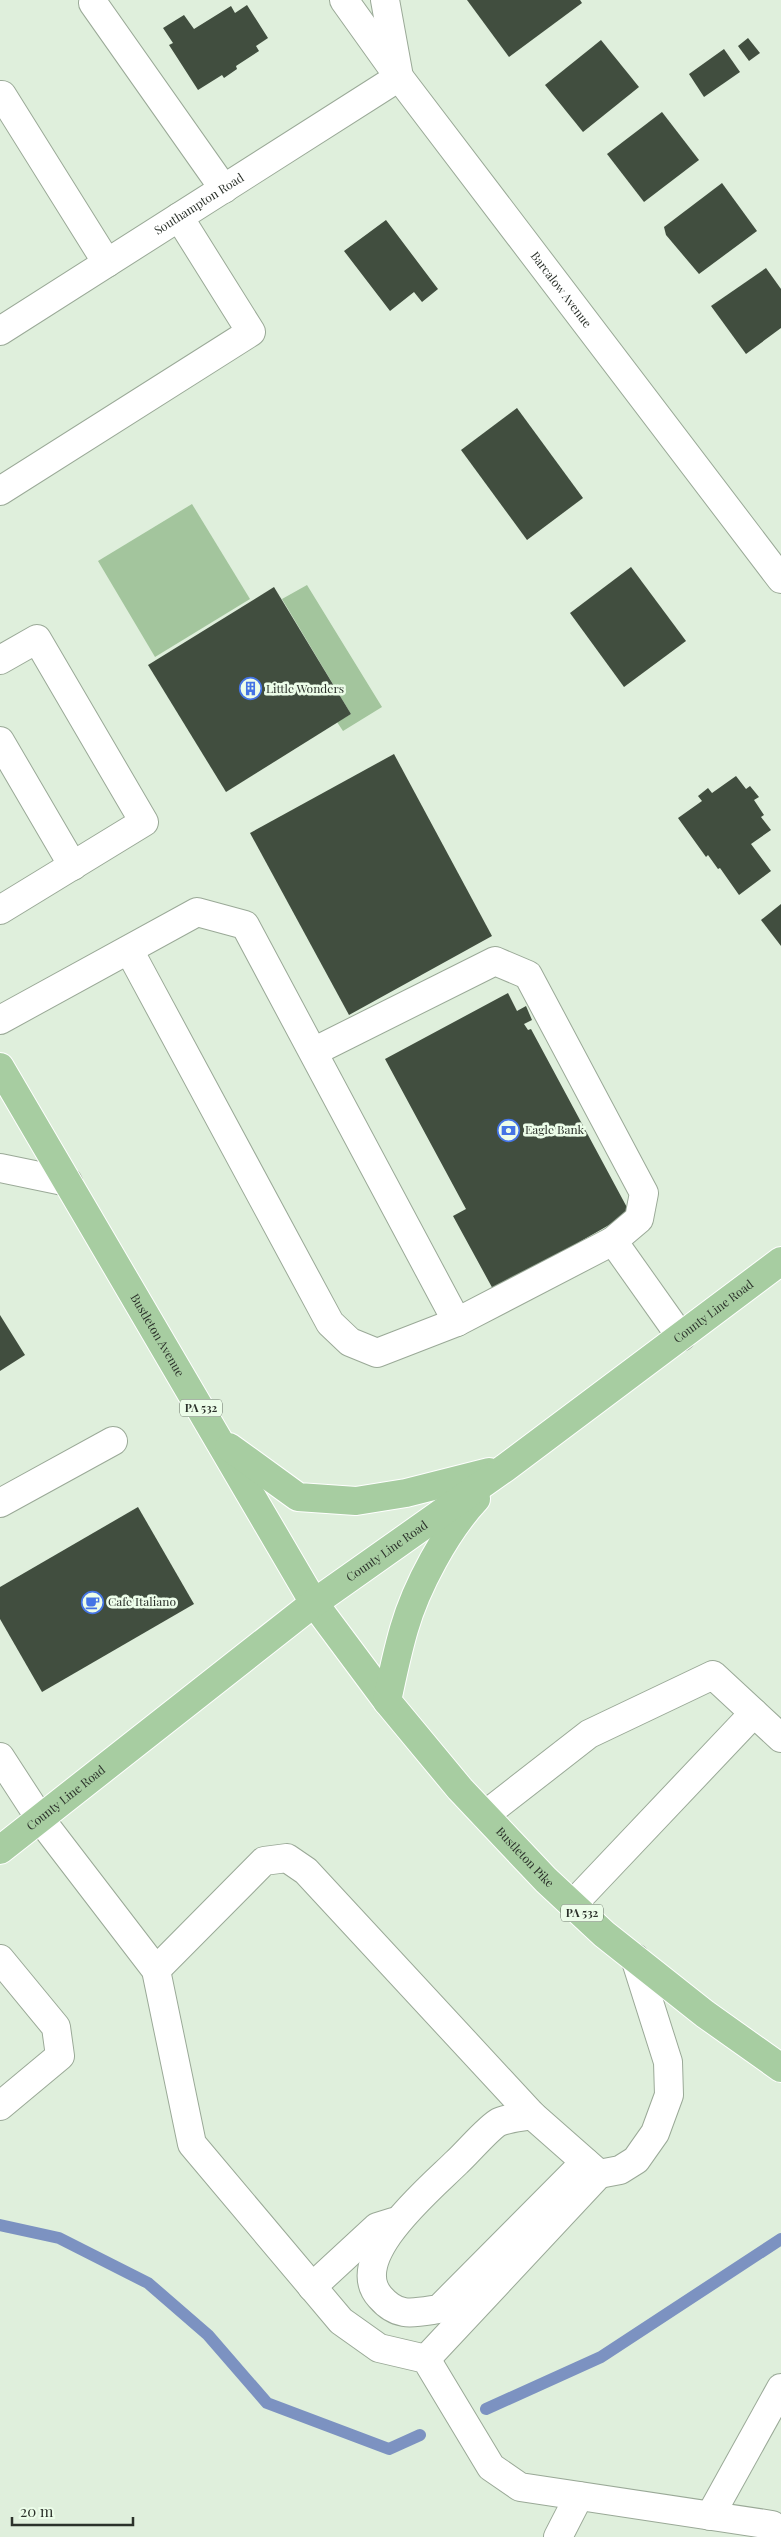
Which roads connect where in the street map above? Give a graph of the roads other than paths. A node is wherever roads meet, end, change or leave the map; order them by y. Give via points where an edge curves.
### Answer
1 (344, 0) edge
2 (385, 0) edge
3 (92, 2) dead end
4 (399, 77) junction
5 (2, 95) dead end
6 (224, 189) junction
7 (179, 217) junction
8 (108, 263) junction
9 (0, 331) edge
10 (0, 491) edge
11 (781, 579) edge
12 (0, 660) edge
13 (0, 740) edge
14 (73, 866) junction
15 (0, 910) edge
16 (129, 950) junction
17 (0, 1020) edge
18 (313, 1052) junction
19 (0, 1067) edge
20 (0, 1168) edge
21 (68, 1182) junction
22 (613, 1241) junction
23 (781, 1261) edge
24 (457, 1322) junction
25 (680, 1337) junction
26 (220, 1440) junction
27 (113, 1441) dead end
28 (505, 1468) junction
29 (0, 1503) edge
30 (314, 1603) junction
31 (387, 1700) junction
32 (754, 1713) junction
33 (781, 1738) edge
34 (0, 1757) edge
35 (485, 1815) junction
36 (40, 1820) junction
37 (0, 1850) edge
38 (573, 1904) junction
39 (635, 1958) junction
40 (0, 1959) edge
41 (156, 1970) junction
42 (779, 2064) edge
43 (497, 2077) junction
44 (0, 2106) edge
45 (532, 2115) junction
46 (498, 2123) junction
47 (592, 2168) junction
48 (400, 2219) junction
49 (312, 2287) junction
50 (426, 2359) junction
51 (781, 2388) edge
52 (579, 2496) junction
53 (710, 2516) junction
54 (781, 2530) edge
55 (558, 2537) edge

1 - 4 street, Barcalow Avenue
2 - 4 street
3 - 6 street
4 - 6 street, Southampton Road
4 - 11 street, Barcalow Avenue
5 - 8 street
6 - 7 street, Southampton Road
7 - 8 street, Southampton Road
7 - 10 street via 251,332
8 - 9 street, Southampton Road
12 - 14 street via 37,639 144,822
13 - 14 street
14 - 15 street
16 - 17 street
16 - 18 street via 197,912 245,925
16 - 24 street via 330,1323 350,1342 377,1353
18 - 22 street via 496,961 528,975 644,1193 639,1219
18 - 24 street
19 - 21 main road, Bustleton Avenue / PA 532
20 - 21 street
21 - 26 main road, Bustleton Avenue / PA 532
22 - 24 street
22 - 25 street
23 - 25 main road, County Line Road
25 - 28 main road, County Line Road
26 - 28 main road via 298,1497 356,1501 406,1493
26 - 30 main road, Bustleton Avenue / PA 532
27 - 29 street
28 - 30 main road, County Line Road
28 - 31 main road via 460,1516 429,1570 404,1628
30 - 31 main road, Bustleton Pike / PA 532
30 - 36 main road, County Line Road
31 - 35 main road, Bustleton Pike / PA 532
32 - 33 street
32 - 35 street via 713,1675 588,1734
32 - 38 street
34 - 36 street
35 - 38 main road, Bustleton Pike / PA 532
36 - 37 main road, County Line Road
36 - 41 street
38 - 39 main road, Bustleton Pike / PA 532
39 - 42 main road, Bustleton Pike / PA 532 via 705,2014
39 - 47 street via 668,2062 669,2095 655,2133 636,2160 620,2170
40 - 44 street via 56,2027 60,2056
41 - 43 street via 264,1861 287,1858 306,1871
41 - 49 street via 192,2144
43 - 45 street
43 - 46 street
45 - 46 street
45 - 47 street
46 - 48 street
47 - 48 street via 439,2309 415,2313 395,2311 378,2295 370,2276 374,2258
47 - 50 street
48 - 49 street via 377,2227
49 - 50 street via 341,2321 379,2348
50 - 52 street via 491,2467 520,2486
51 - 53 street
52 - 53 street
52 - 55 street
53 - 54 street via 772,2525

